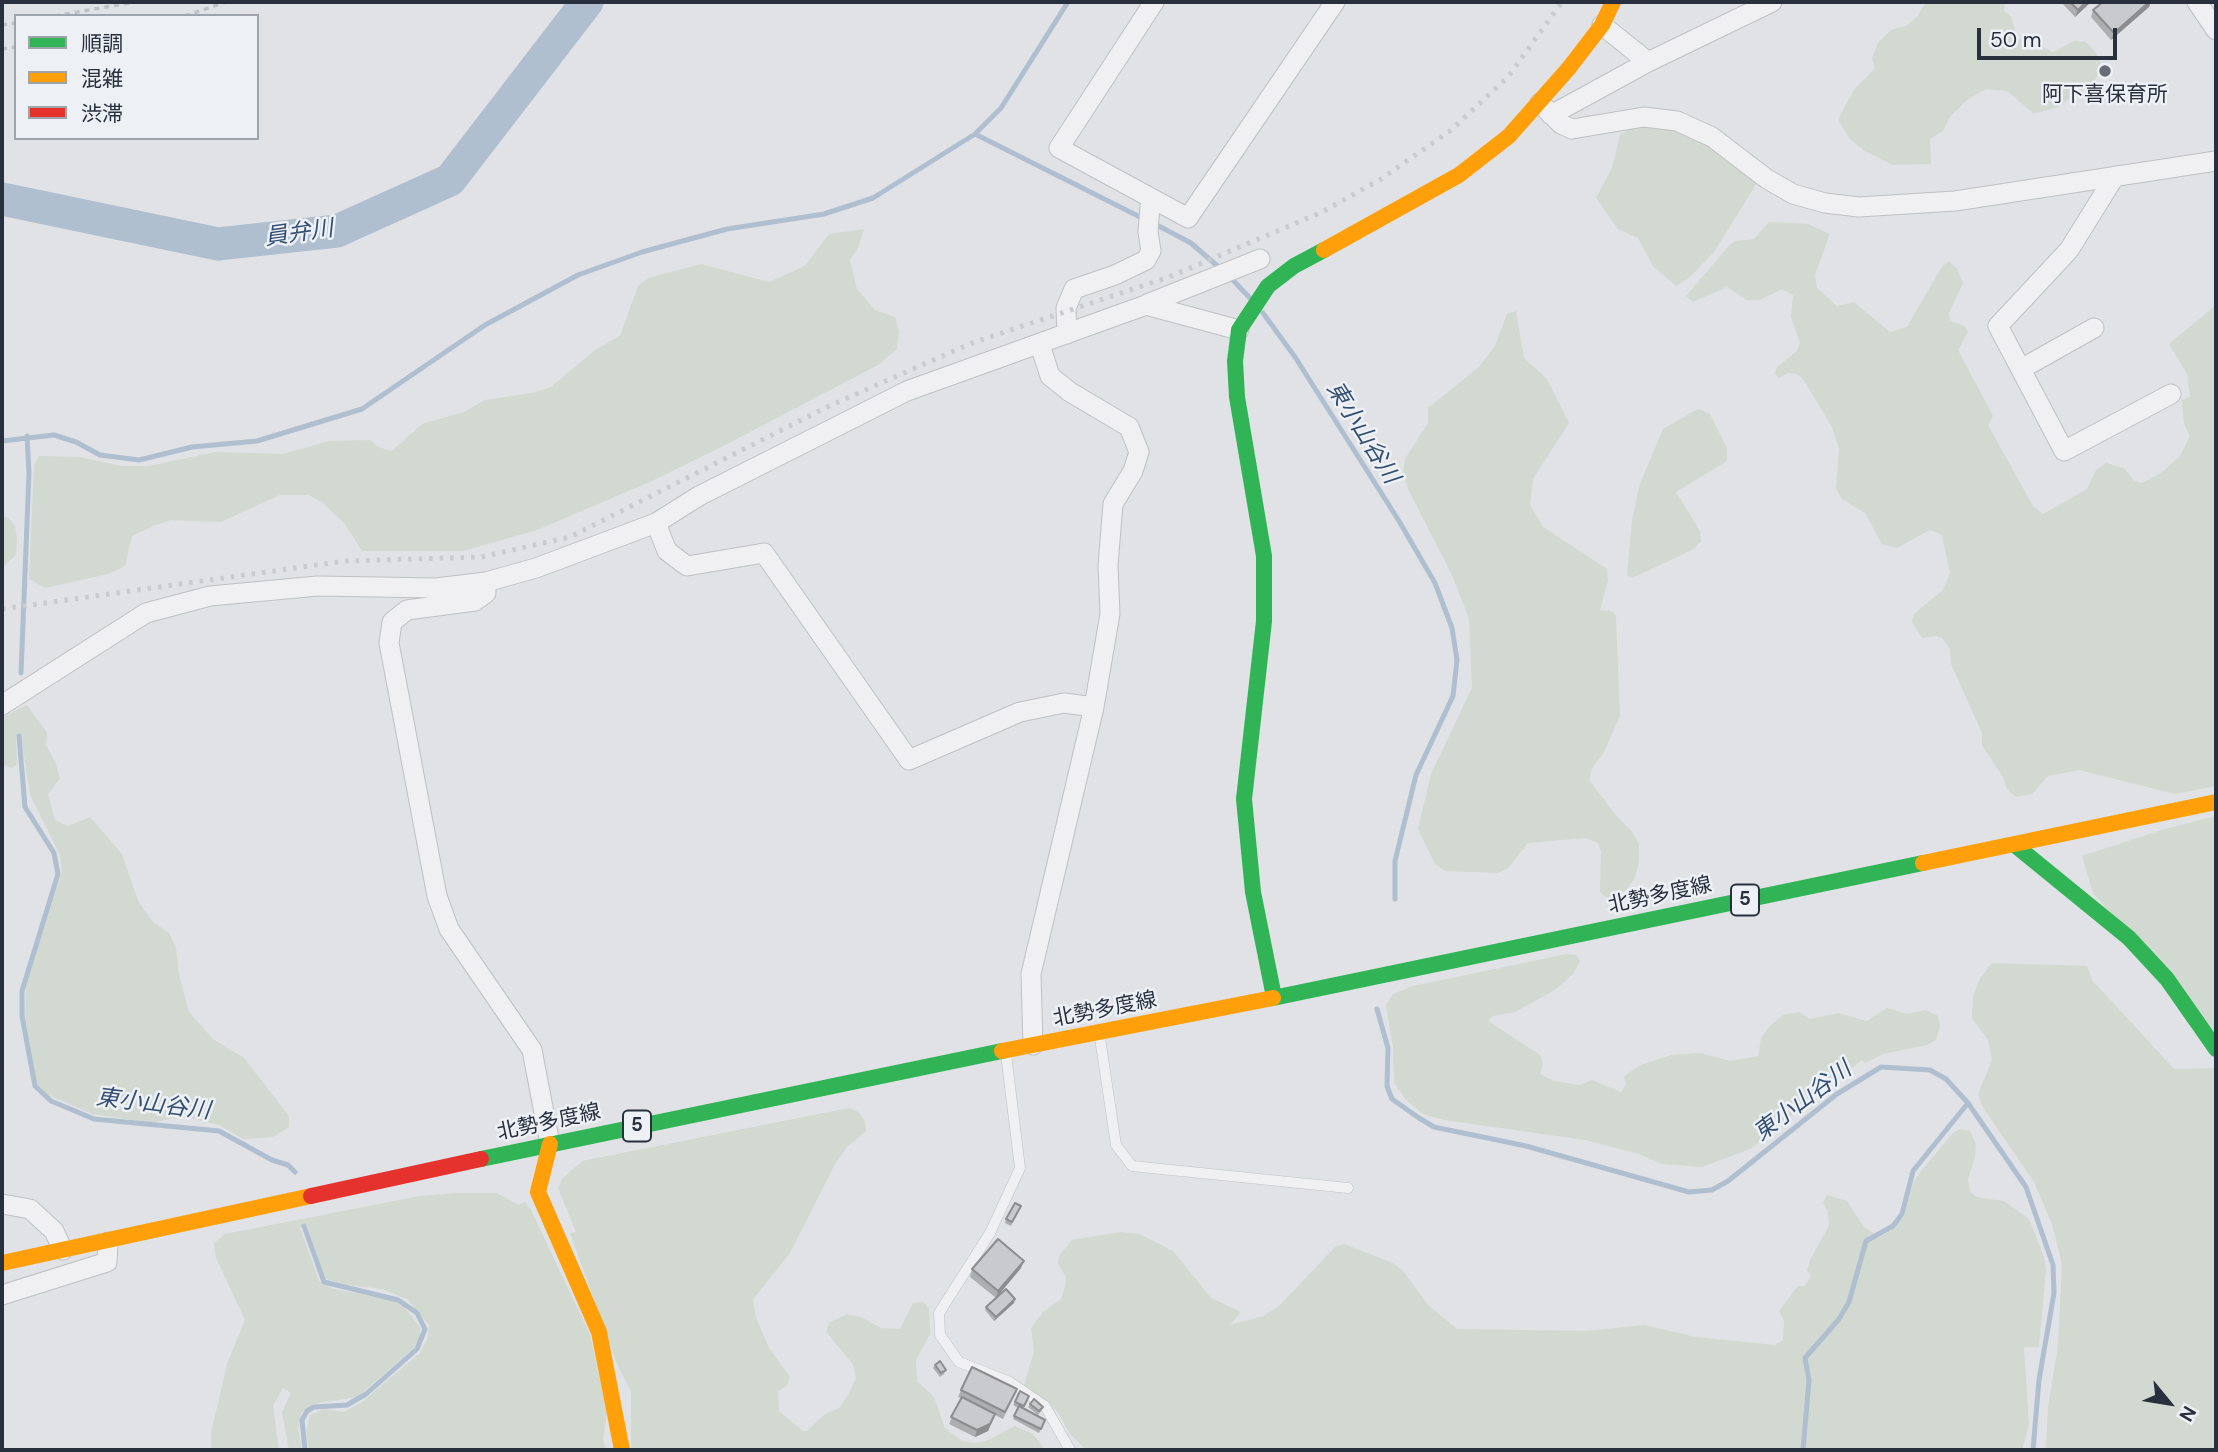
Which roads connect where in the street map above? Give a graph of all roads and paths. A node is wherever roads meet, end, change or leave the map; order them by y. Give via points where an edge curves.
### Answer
1 (134, 2) edge
2 (226, 2) edge
3 (1154, 2) edge
4 (1335, 2) edge
5 (1613, 2) edge
6 (1772, 2) edge
7 (2197, 2) edge
8 (105, 4) edge
9 (63, 14) edge
10 (190, 14) edge
11 (1602, 25) junction
12 (2216, 30) edge
13 (1648, 62) junction
14 (1546, 109) junction
15 (2216, 161) edge
16 (2115, 176) junction
17 (1152, 203) junction
18 (1260, 259) dead end
19 (1146, 305) junction
20 (1244, 322) junction
21 (2094, 328) dead end
22 (1067, 334) junction
23 (1040, 345) junction
24 (2021, 369) junction
25 (2171, 394) dead end
26 (656, 523) junction
27 (486, 582) junction
28 (2, 705) edge
29 (1094, 707) junction
30 (2216, 802) edge
31 (2015, 845) junction
32 (1274, 997) junction
33 (1100, 1034) junction
34 (1032, 1045) junction
35 (2216, 1049) edge
36 (1006, 1050) junction
37 (550, 1144) junction
38 (1348, 1188) dead end
39 (2, 1204) edge
40 (108, 1242) junction
41 (63, 1250) junction
42 (2, 1263) edge
43 (2, 1295) edge
44 (622, 1450) edge
45 (1070, 1450) edge

1 - 8 path
2 - 10 path
3 - 17 street via 1059,148
4 - 17 street via 1188,218
5 - 11 main road
6 - 13 street
7 - 12 street
8 - 9 path
11 - 13 street
11 - 14 main road
13 - 14 street
14 - 16 street via 1572,129 1644,117 1677,121 1712,138 1793,194 1836,204 1896,207
14 - 20 main road via 1459,175 1294,266 1268,286
15 - 16 street
16 - 24 street via 2069,250 1998,326
17 - 22 street via 1151,251 1146,260 1074,289 1066,308
18 - 19 street
19 - 20 street
19 - 22 street
20 - 32 main road via 1236,361 1237,397 1264,556 1264,621 1244,799 1253,892
21 - 24 street
22 - 23 street
23 - 26 street via 907,391 699,496
23 - 29 street via 1049,376 1129,427 1139,452 1113,504 1110,614
24 - 25 street via 2064,451
26 - 27 street
26 - 29 street via 667,551 687,566 764,554 909,760 1020,712 1064,703
27 - 28 street via 436,587 317,586 210,596 146,613
27 - 37 street via 486,593 475,601 407,610 392,622 389,643 437,896 449,929 532,1050
29 - 34 street via 1031,974
30 - 31 main road, 北勢多度線 / 5
31 - 32 main road, 北勢多度線 / 5
31 - 35 main road via 2129,938 2167,979
32 - 33 main road, 北勢多度線 / 5
33 - 34 main road, 北勢多度線 / 5
33 - 38 lane via 1116,1145 1132,1166
34 - 36 main road, 北勢多度線 / 5
36 - 37 main road, 北勢多度線 / 5
36 - 45 lane via 1020,1168 990,1233 939,1313 940,1335 959,1362 1010,1382 1045,1406
37 - 40 main road, 北勢多度線 / 5
37 - 44 main road via 538,1192 599,1332
39 - 41 street via 30,1209 54,1231
40 - 41 main road, 北勢多度線 / 5
40 - 43 street via 107,1262
41 - 42 main road, 北勢多度線 / 5

